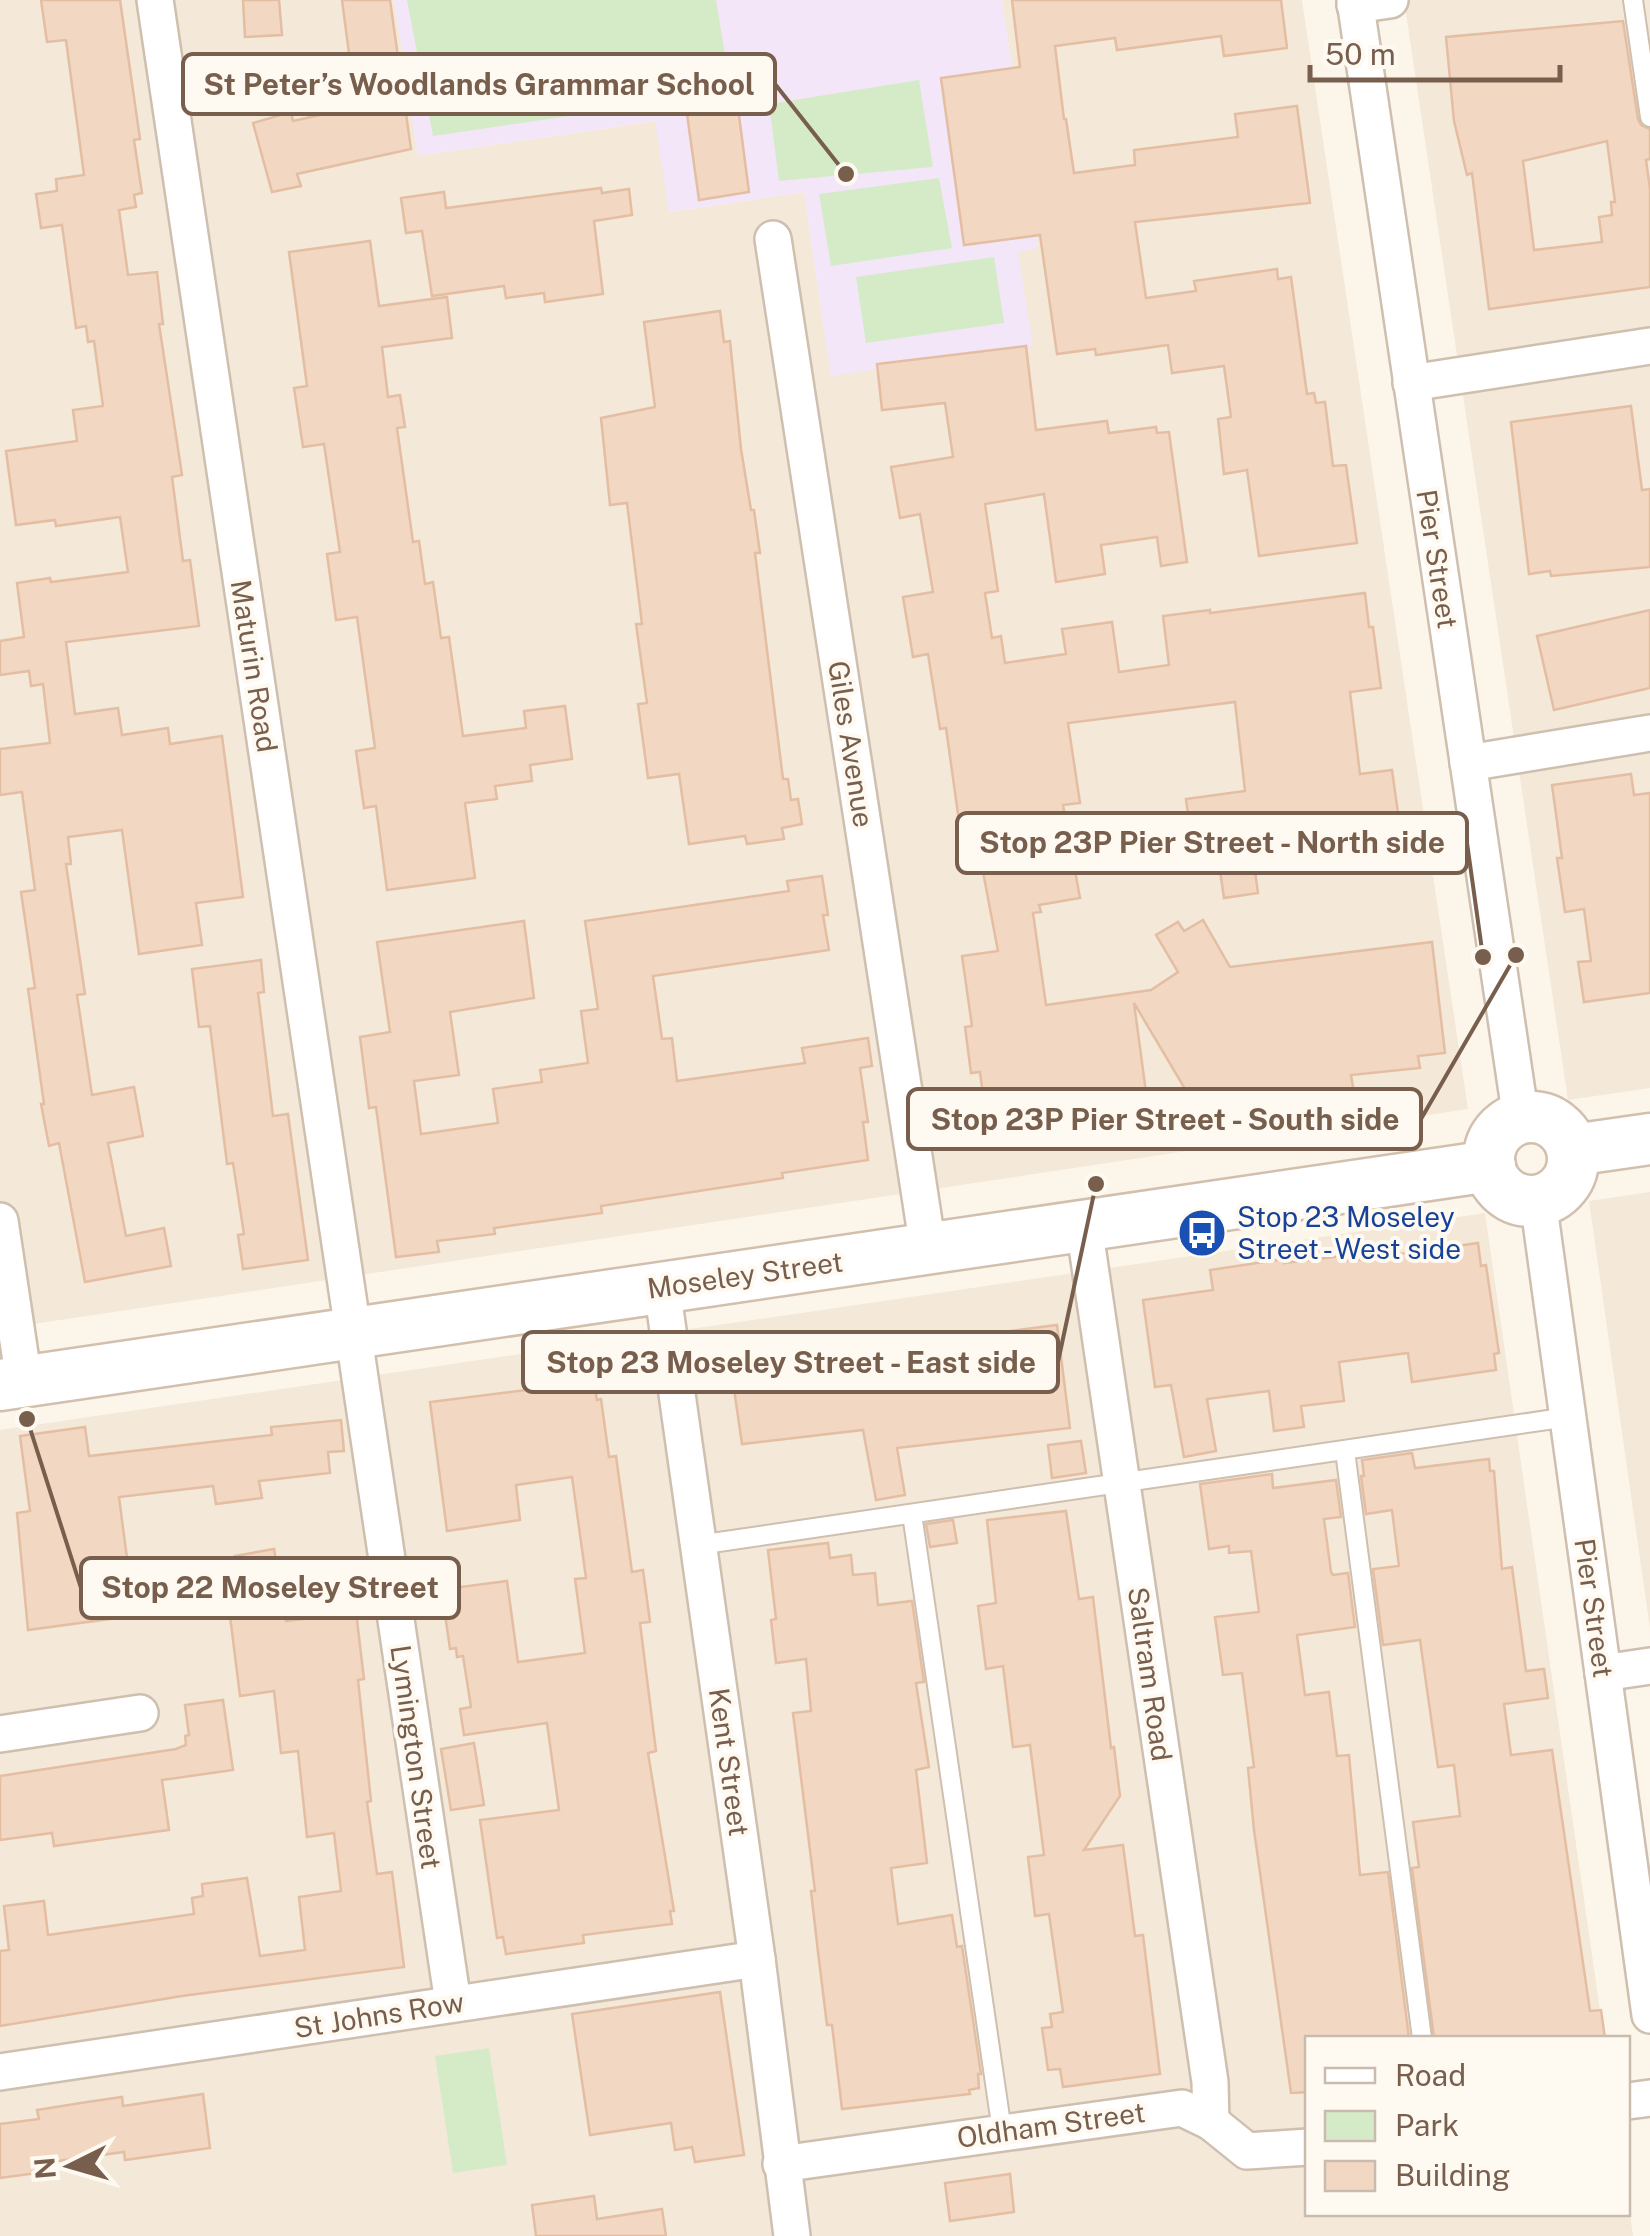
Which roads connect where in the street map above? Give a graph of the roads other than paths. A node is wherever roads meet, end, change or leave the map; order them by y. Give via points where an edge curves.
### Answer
1 (155, 0) edge
2 (1633, 0) edge
3 (1367, 2) edge
4 (1650, 117) edge
5 (773, 239) dead end
6 (1650, 346) edge
7 (1411, 383) junction
8 (1650, 733) edge
9 (1468, 763) junction
10 (1520, 1118) junction
11 (1650, 1139) edge
12 (1573, 1150) junction
13 (1490, 1166) junction
14 (1538, 1200) junction
15 (0, 1221) edge
16 (1084, 1226) junction
17 (928, 1248) junction
18 (662, 1288) junction
19 (354, 1332) junction
20 (12, 1383) edge
21 (1568, 1417) junction
22 (1345, 1451) junction
23 (1122, 1484) junction
24 (912, 1514) junction
25 (698, 1545) junction
26 (1650, 1666) edge
27 (1604, 1673) junction
28 (140, 1713) dead end
29 (0, 1734) edge
30 (1645, 1942) edge
31 (757, 1959) junction
32 (453, 2003) junction
33 (1650, 2015) edge
34 (1422, 2036) edge
35 (0, 2072) edge
36 (1211, 2122) junction
37 (1002, 2130) junction
38 (1305, 2147) edge
39 (781, 2164) junction
40 (792, 2236) edge

1 - 19 street, Maturin Road
2 - 4 lane
3 - 7 street, Pier Street
5 - 17 street, Giles Avenue
6 - 7 street
7 - 9 street, Pier Street
8 - 9 street
9 - 10 street, Pier Street
10 - 12 street via 1559,1127
10 - 13 street via 1500,1131
11 - 12 street
12 - 14 street via 1569,1177
13 - 14 street via 1512,1196
13 - 16 street, Moseley Street
14 - 21 street, Pier Street
15 - 20 street
16 - 17 street, Moseley Street
16 - 23 street, Saltram Road
17 - 18 street, Moseley Street
18 - 19 street, Moseley Street
18 - 25 street, Kent Street
19 - 20 street, Moseley Street
19 - 32 street, Lymington Street
21 - 22 lane
21 - 27 street, Pier Street
22 - 23 lane
22 - 34 lane
23 - 24 lane
23 - 36 street, Saltram Road
24 - 25 lane
24 - 37 lane
25 - 31 street, Kent Street
26 - 27 street
27 - 30 street, Pier Street
28 - 29 street
30 - 33 street, Pier Street
31 - 32 street, St Johns Row
31 - 39 street, Kent Street
32 - 35 street, St Johns Row
36 - 37 street, Oldham Street via 1182,2108
36 - 38 street, Oldham Street via 1247,2151
37 - 39 street, Oldham Street
39 - 40 street, Kent Street

